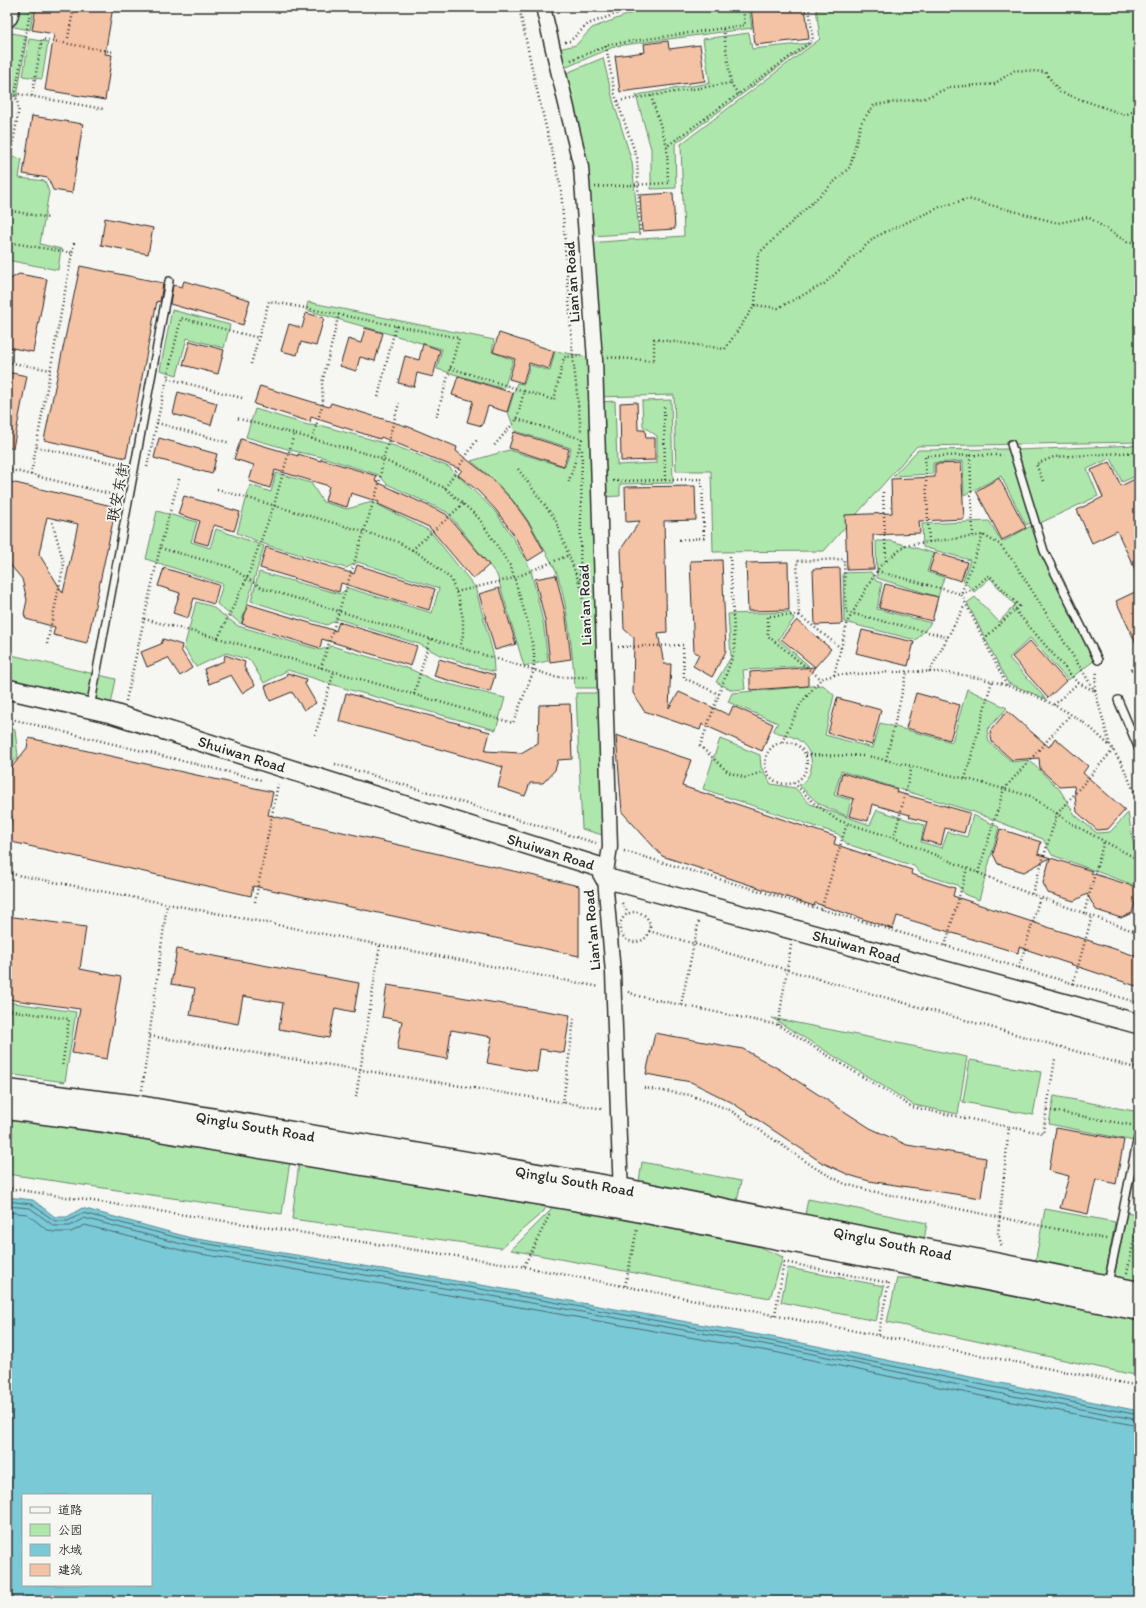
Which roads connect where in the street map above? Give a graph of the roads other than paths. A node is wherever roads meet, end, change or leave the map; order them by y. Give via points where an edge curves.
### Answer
1 (9, 7) edge
2 (543, 7) edge
3 (7, 16) edge
4 (169, 281) dead end
5 (1011, 444) dead end
6 (1098, 660) road end
7 (7, 689) edge
8 (1118, 700) dead end
9 (90, 708) junction
10 (1139, 749) edge
11 (605, 878) junction
12 (1139, 1024) edge
13 (7, 1091) edge
14 (7, 1108) edge
15 (1139, 1132) edge
16 (626, 1202) junction
17 (1119, 1292) edge
18 (1139, 1309) edge

1 - 3 main road
2 - 11 street, Lian'an Road via 581,167 595,356 610,847
4 - 9 lane, 联安东街
5 - 6 lane via 1044,551
7 - 9 street, Shuiwan Road
8 - 10 lane
9 - 11 street, Shuiwan Road via 125,705 599,867
11 - 12 street, Shuiwan Road
11 - 16 street, Lian'an Road via 610,988
13 - 16 highway, Qinglu South Road via 140,1107
14 - 16 highway, Qinglu South Road via 99,1120 553,1196
15 - 17 lane via 1117,1241
16 - 17 highway, Qinglu South Road via 1007,1266
16 - 17 highway, Qinglu South Road via 788,1240 894,1260
17 - 18 highway, Qinglu South Road

